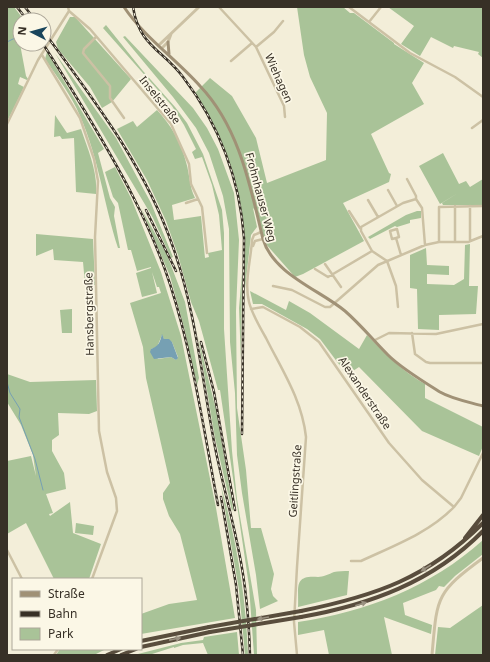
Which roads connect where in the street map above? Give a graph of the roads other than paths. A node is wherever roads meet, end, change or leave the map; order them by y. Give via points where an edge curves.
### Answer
1 (68, 7) edge
2 (124, 7) edge
3 (199, 7) edge
4 (219, 7) edge
5 (349, 7) edge
6 (380, 7) edge
7 (69, 11) junction
8 (283, 21) dead end
9 (369, 22) junction
10 (171, 33) junction
11 (96, 37) junction
12 (168, 42) junction
13 (252, 43) junction
14 (159, 45) junction
15 (256, 47) junction
16 (162, 48) junction
17 (169, 54) junction
18 (42, 55) junction
19 (232, 61) dead end
20 (483, 97) edge
21 (285, 117) dead end
22 (124, 118) dead end
23 (483, 120) edge
24 (7, 124) edge
25 (472, 128) dead end
26 (408, 179) dead end
27 (388, 190) dead end
28 (198, 199) junction
29 (416, 199) junction
30 (368, 200) dead end
31 (186, 203) dead end
32 (397, 206) junction
33 (455, 206) junction
34 (470, 206) junction
35 (483, 206) edge
36 (349, 211) dead end
37 (378, 217) junction
38 (360, 228) junction
39 (261, 232) junction
40 (483, 236) edge
41 (396, 238) dead end
42 (262, 239) junction
43 (455, 241) junction
44 (470, 241) junction
45 (439, 242) junction
46 (425, 245) junction
47 (252, 248) junction
48 (372, 251) junction
49 (207, 253) dead end
50 (401, 255) junction
51 (387, 261) junction
52 (325, 264) dead end
53 (315, 269) dead end
54 (332, 276) junction
55 (272, 286) dead end
56 (341, 287) dead end
57 (335, 303) junction
58 (398, 307) dead end
59 (251, 309) junction
60 (483, 324) edge
61 (412, 333) junction
62 (375, 340) junction
63 (483, 362) edge
64 (483, 406) edge
65 (483, 453) edge
66 (454, 507) junction
67 (483, 515) edge
68 (483, 523) edge
69 (483, 533) edge
70 (458, 546) junction
71 (7, 550) edge
72 (483, 558) edge
73 (351, 561) dead end
74 (21, 578) edge
75 (92, 578) edge
76 (142, 641) edge
77 (142, 647) edge
78 (118, 650) edge
79 (134, 650) edge
80 (107, 655) edge
81 (121, 655) edge
82 (297, 655) edge
83 (432, 655) edge

1 - 7 street
2 - 14 main road, Frohnhauser Weg
3 - 10 street
4 - 13 street, Wiehagen
5 - 9 street
6 - 9 street
7 - 11 street, Inselstraße
7 - 18 street
8 - 15 street, Wiehagen
9 - 20 street via 410,53 455,77
10 - 12 street
10 - 14 street
11 - 22 street via 83,53 110,86 110,98
11 - 28 street, Inselstraße via 171,124 189,164 190,181
12 - 16 street
12 - 17 main road
13 - 15 street, Wiehagen
13 - 19 street
14 - 16 main road, Frohnhauser Weg
15 - 21 street, Wiehagen via 284,106
16 - 17 main road, Frohnhauser Weg
17 - 39 main road, Frohnhauser Weg via 205,91 228,127 245,167
18 - 24 street
18 - 75 street, Hansbergstraße via 80,118 94,159 98,181 95,236 99,430 117,511
23 - 25 street
26 - 29 street
27 - 32 street
28 - 31 street
28 - 49 street, Inselstraße via 202,207
29 - 32 street
29 - 46 street via 422,208
30 - 37 street
32 - 37 street
33 - 34 street
33 - 43 street
33 - 45 street via 439,207
34 - 35 street
34 - 44 street
36 - 38 street
37 - 38 street
38 - 48 street
39 - 42 main road, Frohnhauser Weg
39 - 47 street, Geitlingstraße via 253,237
40 - 44 street
41 - 50 street
42 - 47 street via 256,241
42 - 57 main road, Frohnhauser Weg via 268,251 292,276
43 - 44 street
43 - 45 street
45 - 46 street
46 - 50 street
47 - 59 street, Geitlingstraße via 248,295
48 - 51 street
48 - 54 street via 337,270
50 - 51 street
51 - 57 street via 371,270
51 - 58 street via 396,286
52 - 54 street
53 - 54 street via 328,277
54 - 56 street
55 - 57 street via 292,290 328,308
57 - 62 main road, Frohnhauser Weg
59 - 66 street, Alexanderstraße via 263,307 300,327 319,342 389,443 422,480
59 - 82 street, Geitlingstraße via 295,393 305,428 307,449 294,622
60 - 61 street via 436,334
61 - 62 street via 389,333
61 - 63 street via 415,354 426,362
62 - 64 main road, Frohnhauser Weg via 389,356 441,393
65 - 66 street
66 - 73 street via 424,530 361,561
67 - 70 highway
68 - 70 highway
77 -> 69 highway, bridge via 348,608 382,597 416,581 458,554
70 -> 76 highway, bridge via 424,570 382,590 347,602
71 - 74 street
72 - 83 street via 455,579 443,594 437,611
78 - 80 highway
79 - 81 highway

